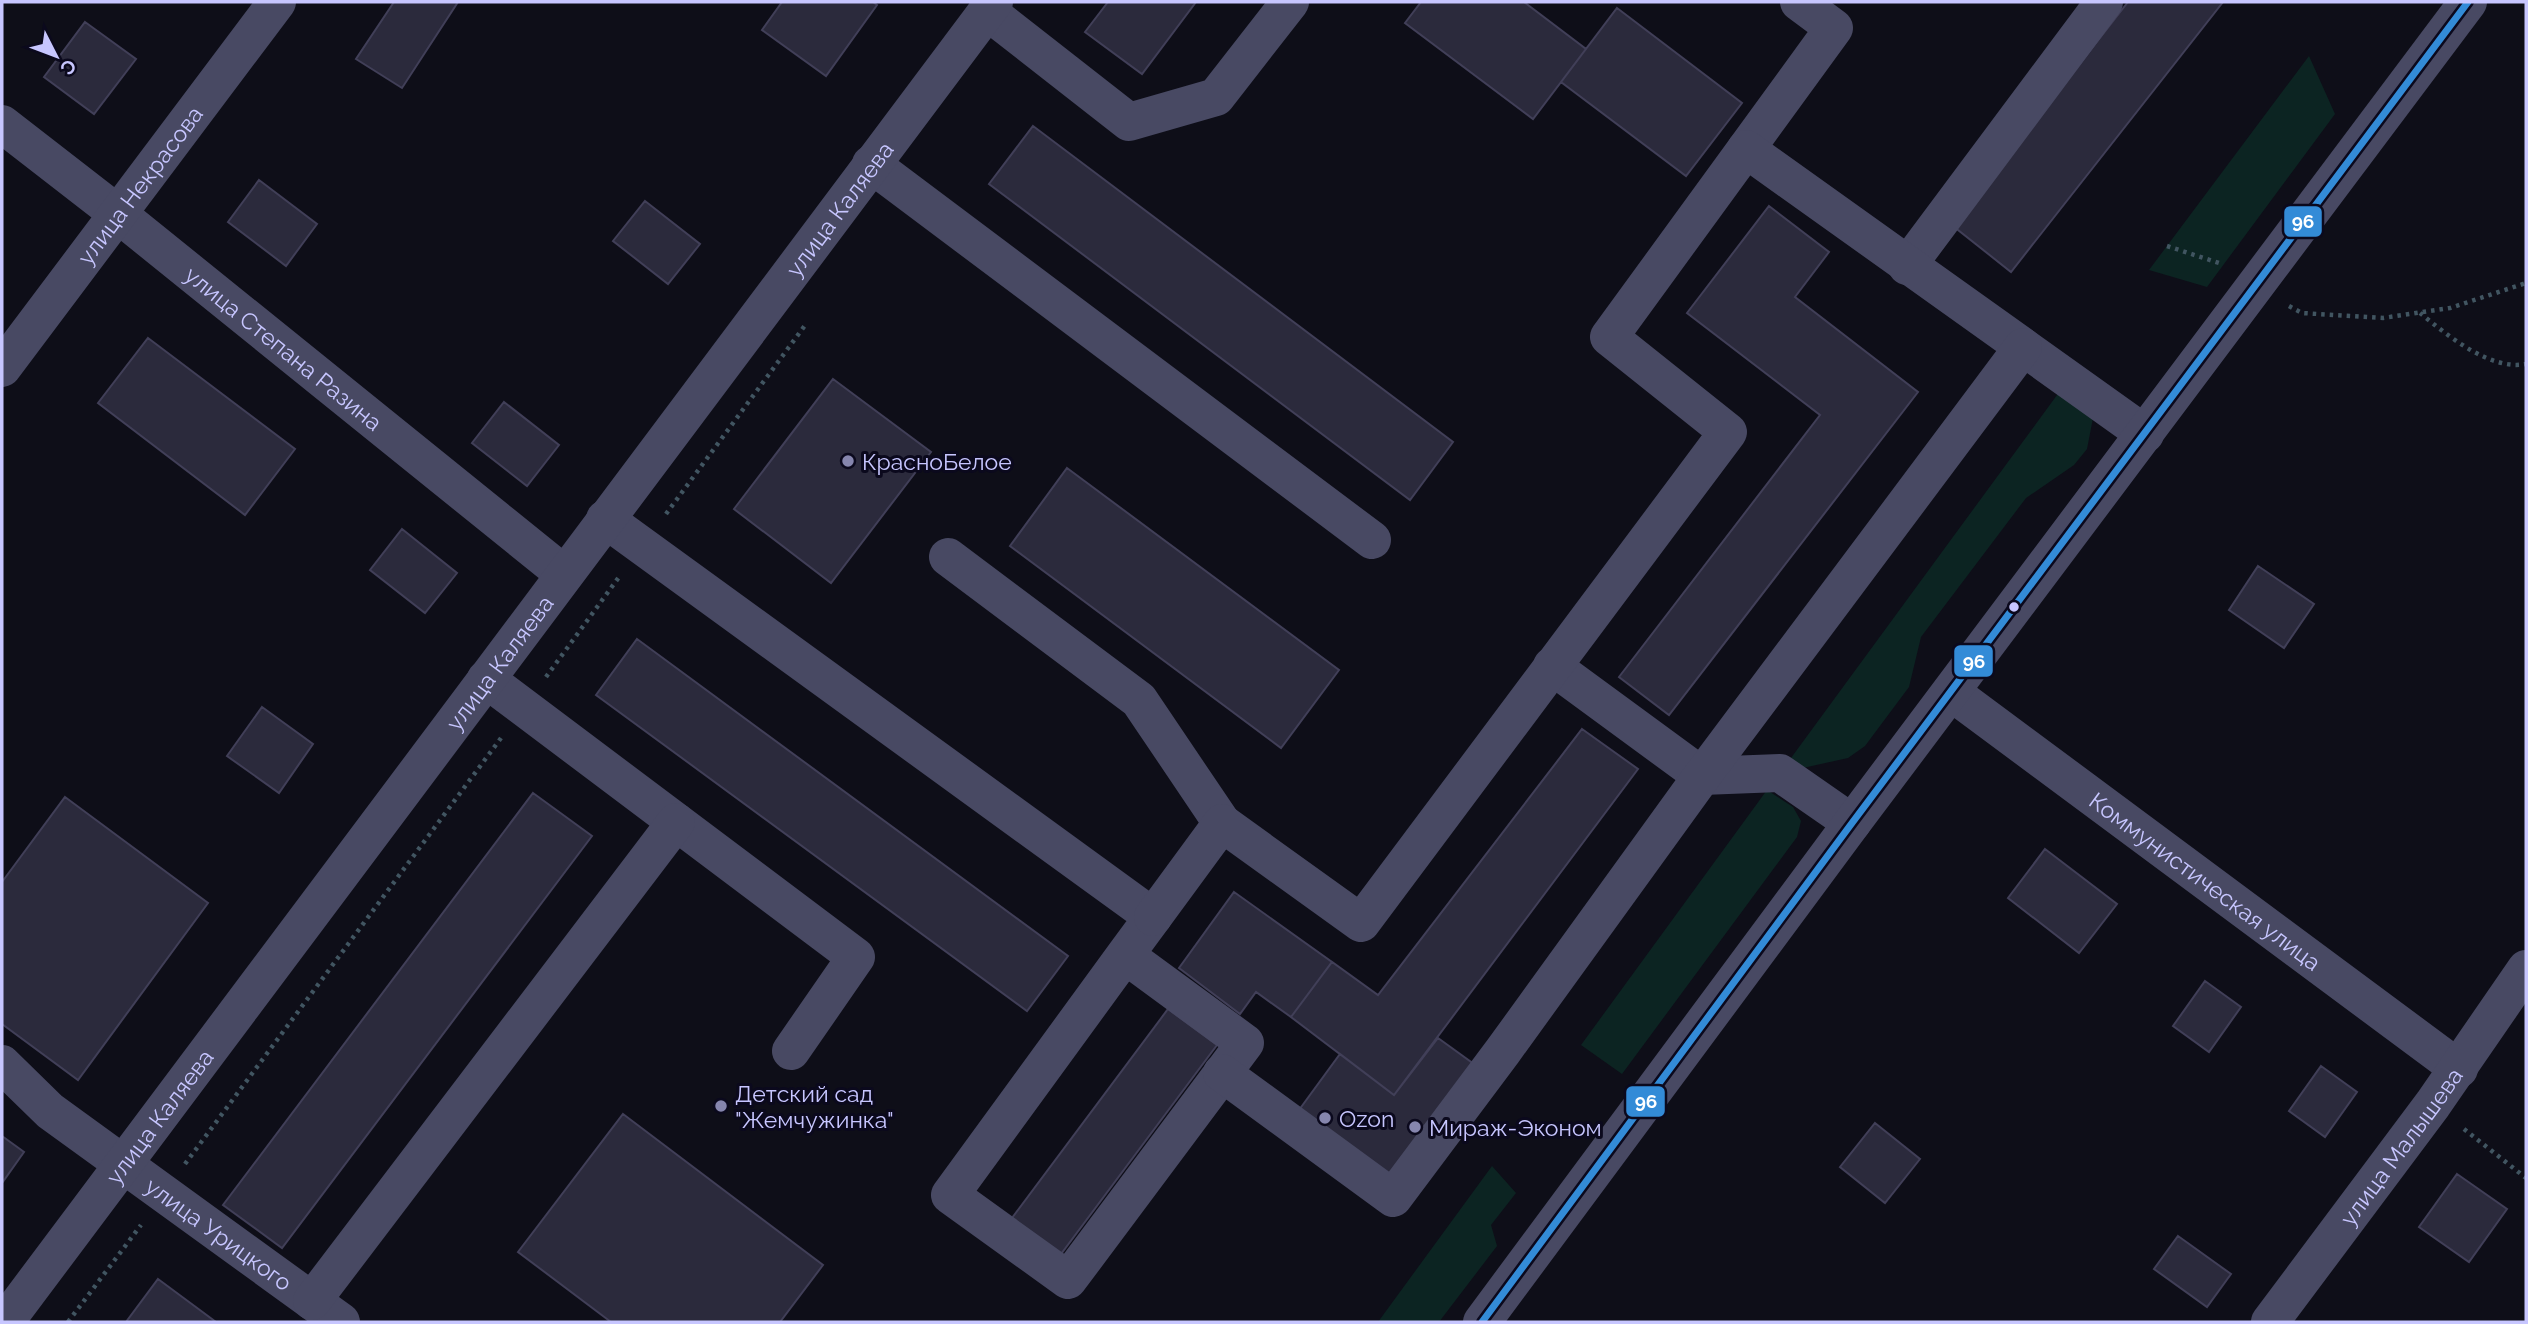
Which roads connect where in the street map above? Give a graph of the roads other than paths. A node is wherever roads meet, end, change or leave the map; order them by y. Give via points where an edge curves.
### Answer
1 (277, 2) edge
2 (1290, 2) edge
3 (1799, 2) edge
4 (2104, 2) edge
5 (2468, 2) edge
6 (990, 6) edge
7 (2, 124) edge
8 (1746, 149) junction
9 (871, 164) junction
10 (118, 214) junction
11 (1907, 265) junction
12 (2023, 347) junction
13 (2, 368) edge
14 (2145, 434) junction
15 (605, 519) junction
16 (1371, 540) dead end
17 (948, 557) dead end
18 (564, 574) junction
19 (1552, 666) junction
20 (486, 679) junction
21 (1951, 692) junction
22 (1702, 776) junction
23 (676, 822) junction
24 (1222, 823) junction
25 (1852, 823) junction
26 (1153, 917) junction
27 (1125, 955) junction
28 (2526, 969) edge
29 (791, 1051) dead end
30 (2, 1064) edge
31 (2459, 1069) junction
32 (1222, 1073) junction
33 (124, 1165) junction
34 (326, 1312) edge
35 (5, 1322) edge
36 (1482, 1322) edge
37 (2270, 1322) edge

1 - 10 street, улица Некрасова
2 - 6 street via 1216,97 1129,122
3 - 8 street via 1834,28
4 - 11 street
5 - 14 street
6 - 9 street, улица Каляева
7 - 10 street, улица Степана Разина
8 - 11 street
8 - 19 street via 1609,337 1728,432
9 - 15 street, улица Каляева
9 - 16 street
10 - 13 street, улица Некрасова
10 - 18 street, улица Степана Разина
11 - 12 street
12 - 14 street
12 - 22 street
14 - 21 street
15 - 18 street, улица Каляева
15 - 26 street
17 - 24 street via 1139,700
18 - 20 street, улица Каляева
19 - 22 street
19 - 24 street via 1360,923
20 - 23 street
20 - 33 street, улица Каляева
21 - 25 street
21 - 31 street, Коммунистическая улица
22 - 25 street via 1780,773
22 - 32 street via 1393,1198
23 - 29 street via 856,957
23 - 34 street
24 - 26 street
25 - 36 street
26 - 27 street
27 - 32 street via 1245,1043
27 - 32 street via 950,1195 1068,1280
28 - 31 street, улица Малышева
30 - 33 street, улица Урицкого via 50,1111
31 - 37 street, улица Малышева
33 - 34 street, улица Урицкого
33 - 35 street, улица Каляева

